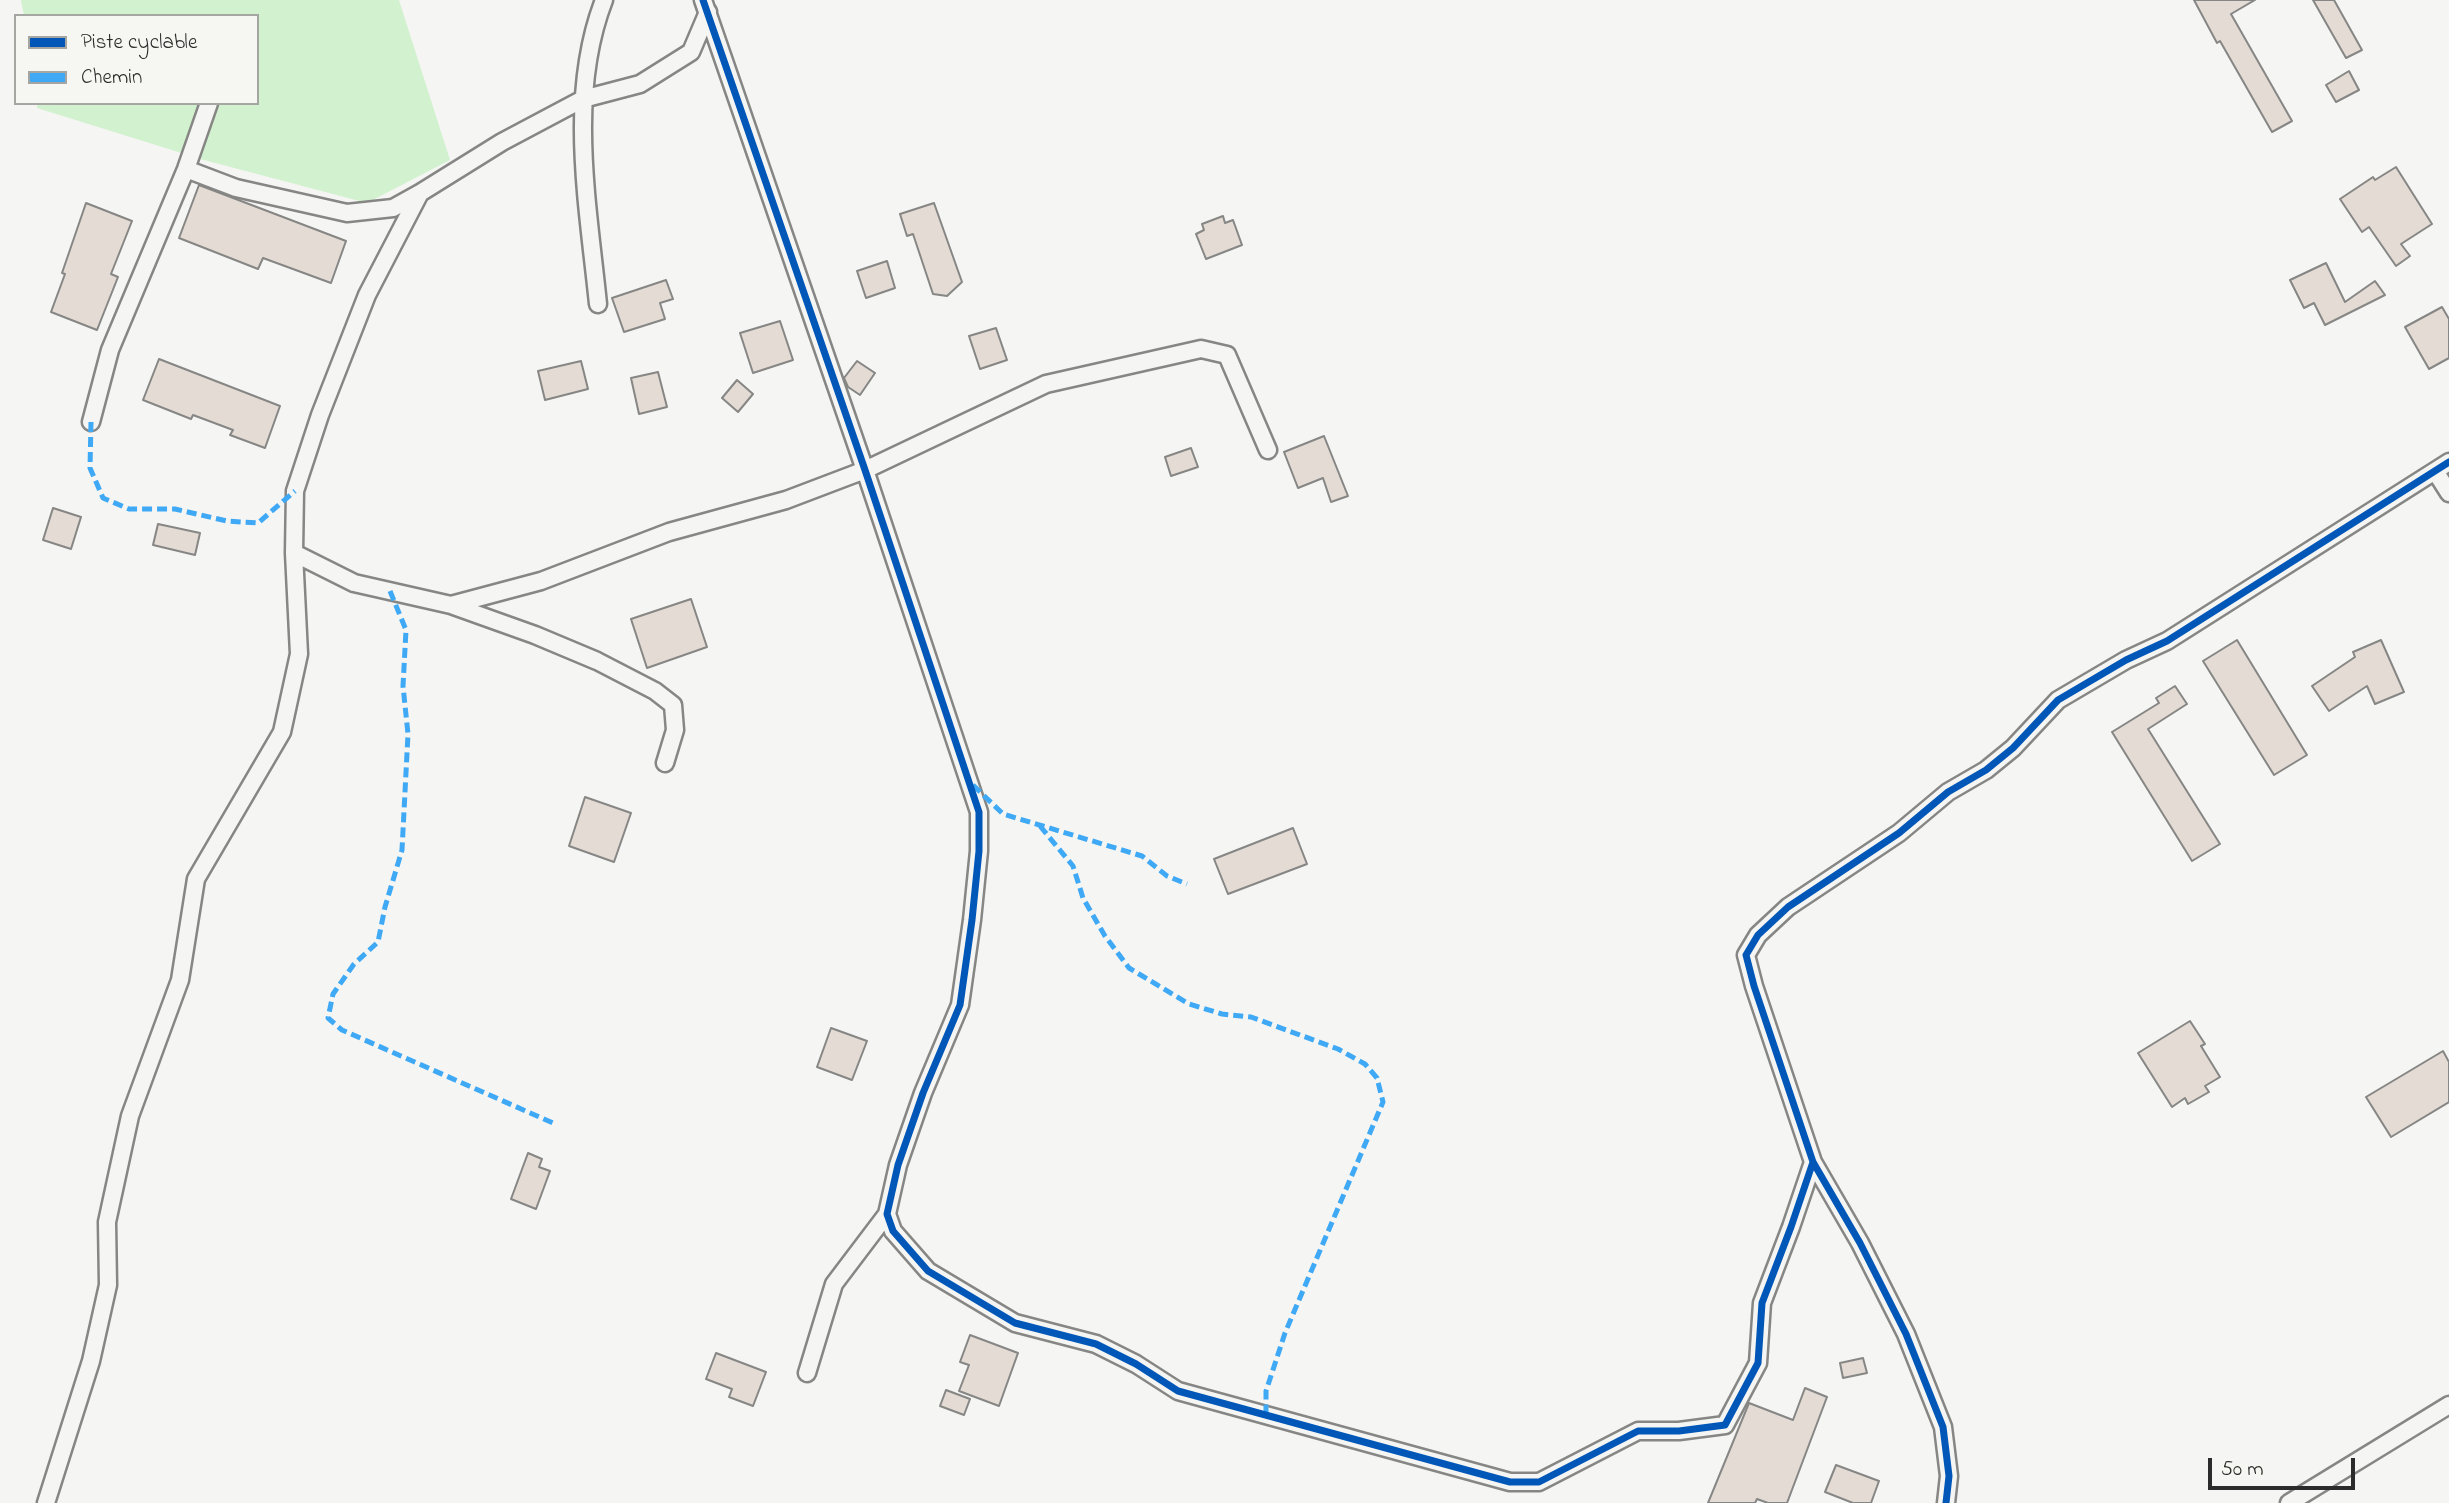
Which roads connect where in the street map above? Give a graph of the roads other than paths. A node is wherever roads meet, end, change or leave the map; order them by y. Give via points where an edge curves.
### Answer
1 (604, 0) edge
2 (706, 6) edge
3 (583, 99) junction
4 (208, 105) edge
5 (186, 169) junction
6 (420, 193) junction
7 (598, 304) dead end
8 (90, 422) dead end
9 (1268, 450) dead end
10 (2442, 466) edge
11 (865, 470) junction
12 (2449, 493) edge
13 (294, 552) junction
14 (451, 605) junction
15 (666, 763) dead end
16 (1813, 1162) junction
17 (887, 1214) junction
18 (807, 1373) dead end
19 (2449, 1405) edge
20 (46, 1503) edge
21 (1946, 1503) edge
22 (2289, 1503) edge

1 - 3 street via 594,28
2 - 3 street via 691,52 640,84
2 - 11 street
3 - 6 street
3 - 7 street via 586,191
4 - 5 street
5 - 6 street via 236,188 347,213 393,208
5 - 8 street via 110,350
6 - 13 street via 367,295 320,415 295,491
9 - 11 street via 1227,355 1201,349 1046,384
10 - 12 street
10 - 16 street via 2167,641 2058,701 1986,770 1948,792 1899,832 1788,907 1758,935 1746,955
11 - 14 street via 786,500 669,532 541,581
11 - 17 street via 979,812 979,850 960,1005 923,1093
13 - 14 street via 354,583
13 - 20 street via 299,654 282,732 196,879 180,980 130,1116 107,1222 108,1285 91,1361
14 - 15 street via 572,651 655,691 673,705 675,730
16 - 17 street via 1762,1303 1758,1363 1725,1425 1638,1431 1539,1482 1510,1482 1178,1391 1096,1344 1015,1323 928,1271 893,1231
16 - 21 street via 1906,1334 1943,1427 1949,1476
17 - 18 street via 834,1284
19 - 22 street

